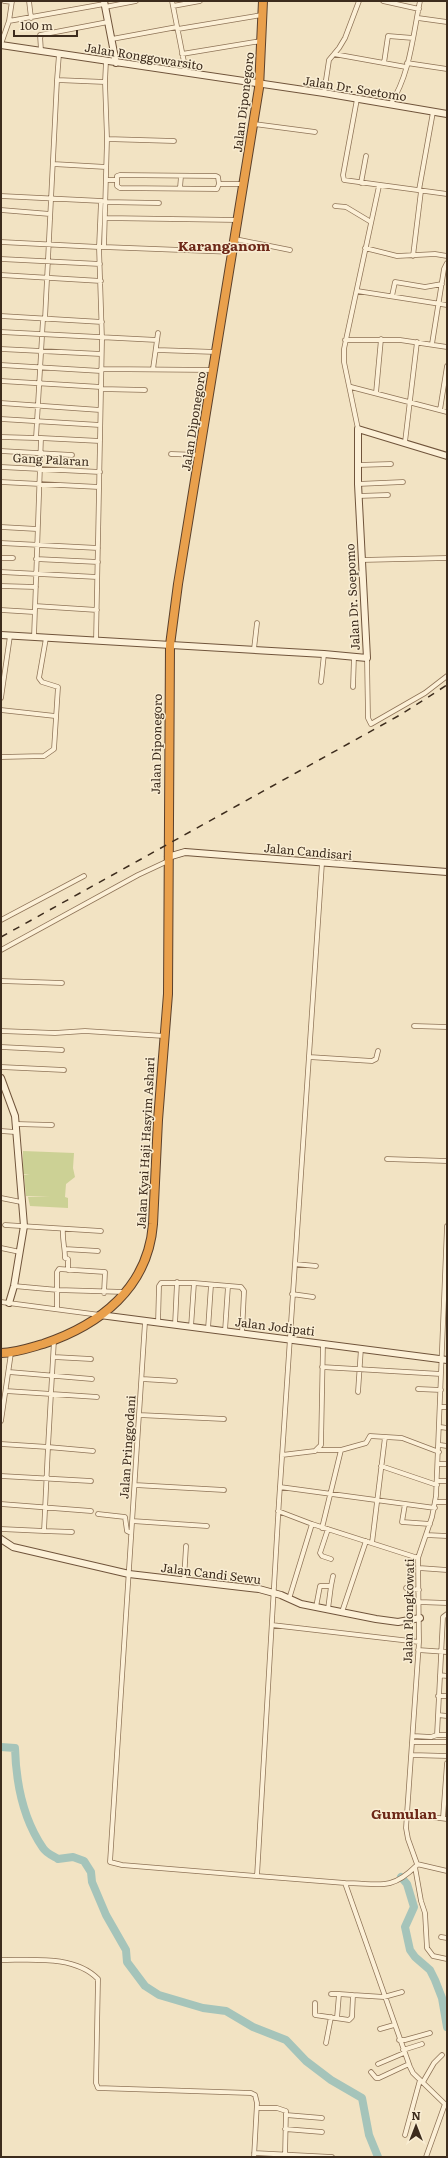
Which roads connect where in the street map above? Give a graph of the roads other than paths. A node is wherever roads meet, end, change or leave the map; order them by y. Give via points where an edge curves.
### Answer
1 (4, 1) edge
2 (29, 1) edge
3 (136, 1) edge
4 (200, 1) edge
5 (263, 1) edge
6 (359, 1) edge
7 (383, 1) edge
8 (420, 1) edge
9 (12, 2) edge
10 (391, 2) edge
11 (172, 3) edge
12 (104, 4) edge
13 (419, 8) junction
14 (263, 15) junction
15 (31, 18) junction
16 (418, 18) junction
17 (8, 21) junction
18 (108, 22) junction
19 (447, 22) edge
20 (177, 28) junction
21 (413, 38) junction
22 (112, 39) junction
23 (262, 41) junction
24 (1, 45) edge
25 (41, 51) junction
26 (59, 54) junction
27 (182, 54) junction
28 (334, 54) junction
29 (106, 61) junction
30 (116, 62) junction
31 (384, 63) junction
32 (407, 65) junction
33 (447, 69) edge
34 (186, 72) junction
35 (56, 80) junction
36 (105, 82) junction
37 (260, 84) junction
38 (324, 93) junction
39 (398, 94) junction
40 (357, 99) junction
41 (390, 105) junction
42 (400, 107) junction
43 (432, 112) junction
44 (447, 114) edge
45 (254, 124) junction
46 (315, 132) dead end
47 (107, 139) junction
48 (174, 141) dead end
49 (366, 156) dead end
50 (53, 164) junction
51 (106, 167) junction
52 (181, 176) junction
53 (106, 180) junction
54 (117, 180) junction
55 (360, 183) junction
56 (219, 184) junction
57 (244, 184) junction
58 (379, 186) junction
59 (180, 188) junction
60 (420, 191) junction
61 (447, 194) edge
62 (1, 196) edge
63 (51, 198) junction
64 (104, 201) junction
65 (159, 203) dead end
66 (335, 206) dead end
67 (1, 210) edge
68 (50, 214) junction
69 (105, 218) junction
70 (238, 220) junction
71 (371, 222) junction
72 (235, 239) junction
73 (1, 242) edge
74 (48, 244) junction
75 (102, 247) junction
76 (365, 248) junction
77 (290, 250) dead end
78 (233, 252) junction
79 (413, 256) junction
80 (447, 256) edge
81 (1, 259) edge
82 (47, 261) junction
83 (447, 263) edge
84 (100, 264) junction
85 (1, 275) edge
86 (47, 278) junction
87 (101, 281) junction
88 (442, 284) junction
89 (357, 291) junction
90 (392, 296) junction
91 (438, 304) junction
92 (447, 305) edge
93 (1, 316) edge
94 (44, 319) junction
95 (102, 322) junction
96 (1, 332) edge
97 (158, 333) dead end
98 (42, 335) junction
99 (102, 339) junction
100 (381, 339) junction
101 (158, 340) junction
102 (345, 340) junction
103 (417, 342) junction
104 (432, 344) junction
105 (447, 347) edge
106 (1, 349) edge
107 (157, 350) junction
108 (42, 351) junction
109 (216, 352) junction
110 (101, 354) junction
111 (1, 365) edge
112 (447, 366) edge
113 (41, 367) junction
114 (153, 369) junction
115 (101, 370) junction
116 (213, 370) junction
117 (1, 381) edge
118 (40, 383) junction
119 (351, 387) junction
120 (101, 388) junction
121 (145, 390) dead end
122 (376, 393) junction
123 (411, 402) junction
124 (1, 403) edge
125 (39, 406) junction
126 (100, 410) junction
127 (440, 410) junction
128 (447, 412) edge
129 (1, 419) edge
130 (38, 422) junction
131 (100, 426) junction
132 (358, 429) junction
133 (1, 437) edge
134 (38, 438) junction
135 (100, 441) junction
136 (405, 442) junction
137 (1, 451) edge
138 (40, 453) junction
139 (171, 454) dead end
140 (72, 455) dead end
141 (199, 455) junction
142 (447, 456) edge
143 (391, 464) dead end
144 (358, 465) junction
145 (1, 467) edge
146 (40, 469) junction
147 (100, 472) junction
148 (1, 482) edge
149 (403, 482) dead end
150 (40, 484) junction
151 (358, 484) junction
152 (99, 487) junction
153 (388, 495) dead end
154 (358, 496) junction
155 (1, 527) edge
156 (37, 529) junction
157 (1, 543) edge
158 (37, 544) junction
159 (98, 548) junction
160 (1, 558) edge
161 (13, 558) dead end
162 (447, 558) edge
163 (36, 559) junction
164 (361, 560) junction
165 (98, 562) junction
166 (1, 572) edge
167 (36, 574) junction
168 (97, 577) junction
169 (1, 586) edge
170 (36, 588) junction
171 (35, 606) junction
172 (1, 610) edge
173 (96, 610) junction
174 (34, 612) junction
175 (257, 623) dead end
176 (1, 636) edge
177 (10, 636) junction
178 (34, 637) junction
179 (46, 638) junction
180 (96, 641) junction
181 (170, 645) junction
182 (254, 649) junction
183 (324, 654) junction
184 (354, 656) junction
185 (367, 658) junction
186 (447, 676) edge
187 (3, 677) edge
188 (321, 682) dead end
189 (353, 687) dead end
190 (1, 698) edge
191 (1, 710) edge
192 (56, 716) junction
193 (1, 757) edge
194 (168, 847) joint
195 (168, 859) junction
196 (322, 863) junction
197 (447, 872) edge
198 (84, 876) dead end
199 (1, 920) edge
200 (1, 950) edge
201 (1, 981) edge
202 (62, 983) dead end
203 (414, 1026) dead end
204 (447, 1027) edge
205 (1, 1031) edge
206 (164, 1036) junction
207 (1, 1047) edge
208 (62, 1050) dead end
209 (378, 1051) dead end
210 (309, 1057) junction
211 (1, 1067) edge
212 (64, 1070) dead end
213 (1, 1078) edge
214 (16, 1124) junction
215 (52, 1125) dead end
216 (1, 1131) edge
217 (16, 1132) junction
218 (387, 1159) dead end
219 (447, 1161) edge
220 (1, 1198) edge
221 (21, 1202) junction
222 (5, 1225) dead end
223 (24, 1226) junction
224 (447, 1228) edge
225 (63, 1229) junction
226 (101, 1231) dead end
227 (1, 1248) edge
228 (66, 1248) junction
229 (98, 1251) dead end
230 (20, 1252) junction
231 (295, 1264) junction
232 (316, 1266) dead end
233 (68, 1270) junction
234 (177, 1282) junction
235 (194, 1283) junction
236 (211, 1284) junction
237 (14, 1286) junction
238 (228, 1286) junction
239 (58, 1290) junction
240 (125, 1292) junction
241 (104, 1293) junction
242 (292, 1294) junction
243 (313, 1297) dead end
244 (1, 1302) edge
245 (9, 1303) junction
246 (57, 1309) junction
247 (100, 1315) junction
248 (145, 1322) junction
249 (158, 1323) junction
250 (175, 1325) junction
251 (191, 1327) junction
252 (208, 1329) junction
253 (225, 1331) junction
254 (242, 1333) junction
255 (290, 1338) junction
256 (54, 1340) junction
257 (323, 1343) junction
258 (361, 1348) junction
259 (1, 1353) edge
260 (12, 1353) junction
261 (54, 1357) junction
262 (91, 1358) dead end
263 (445, 1360) edge
264 (322, 1367) junction
265 (360, 1369) junction
266 (9, 1372) junction
267 (442, 1372) junction
268 (447, 1372) edge
269 (52, 1376) junction
270 (92, 1379) dead end
271 (142, 1379) junction
272 (175, 1381) dead end
273 (1, 1385) edge
274 (6, 1386) junction
275 (418, 1389) dead end
276 (441, 1390) junction
277 (6, 1392) junction
278 (358, 1392) dead end
279 (441, 1395) junction
280 (447, 1395) edge
281 (52, 1396) junction
282 (97, 1397) dead end
283 (3, 1403) edge
284 (440, 1407) junction
285 (447, 1407) edge
286 (139, 1415) junction
287 (224, 1419) dead end
288 (1, 1421) edge
289 (440, 1427) junction
290 (447, 1428) edge
291 (385, 1437) junction
292 (1, 1444) edge
293 (440, 1445) junction
294 (447, 1446) edge
295 (48, 1447) junction
296 (317, 1450) junction
297 (341, 1450) junction
298 (93, 1451) dead end
299 (439, 1452) junction
300 (282, 1455) junction
301 (439, 1464) junction
302 (447, 1464) edge
303 (381, 1466) junction
304 (1, 1476) edge
305 (46, 1478) junction
306 (91, 1481) dead end
307 (447, 1481) edge
308 (437, 1483) junction
309 (134, 1485) junction
310 (280, 1487) junction
311 (224, 1490) dead end
312 (331, 1494) junction
313 (378, 1500) junction
314 (436, 1502) junction
315 (447, 1502) edge
316 (1, 1504) edge
317 (405, 1504) junction
318 (44, 1507) junction
319 (435, 1508) junction
320 (91, 1510) dead end
321 (278, 1511) junction
322 (98, 1514) dead end
323 (132, 1521) junction
324 (312, 1524) junction
325 (430, 1524) junction
326 (207, 1526) dead end
327 (1, 1528) edge
328 (322, 1528) junction
329 (328, 1529) junction
330 (44, 1531) junction
331 (72, 1532) dead end
332 (131, 1533) junction
333 (426, 1535) junction
334 (447, 1536) edge
335 (1, 1539) edge
336 (366, 1541) junction
337 (372, 1543) junction
338 (186, 1546) dead end
339 (418, 1558) junction
340 (332, 1559) dead end
341 (419, 1568) junction
342 (447, 1570) edge
343 (128, 1576) junction
344 (332, 1576) dead end
345 (184, 1580) junction
346 (331, 1586) junction
347 (406, 1588) dead end
348 (419, 1590) junction
349 (273, 1592) junction
350 (289, 1599) junction
351 (419, 1602) junction
352 (447, 1603) edge
353 (316, 1607) junction
354 (328, 1609) junction
355 (342, 1612) junction
356 (447, 1614) edge
357 (420, 1618) junction
358 (272, 1625) junction
359 (445, 1631) edge
360 (419, 1642) junction
361 (418, 1650) junction
362 (442, 1652) junction
363 (447, 1652) edge
364 (440, 1675) junction
365 (447, 1676) edge
366 (438, 1696) junction
367 (447, 1696) edge
368 (438, 1715) junction
369 (447, 1716) edge
370 (437, 1735) junction
371 (447, 1735) edge
372 (413, 1736) junction
373 (413, 1742) junction
374 (447, 1742) edge
375 (412, 1755) junction
376 (447, 1756) edge
377 (447, 1764) edge
378 (446, 1784) edge
379 (407, 1814) junction
380 (445, 1818) edge
381 (416, 1866) junction
382 (447, 1871) edge
383 (257, 1876) junction
384 (345, 1883) junction
385 (441, 1937) dead end
386 (447, 1938) edge
387 (447, 1959) edge
388 (1, 1960) edge
389 (402, 1992) dead end
390 (331, 1994) dead end
391 (339, 1994) junction
392 (353, 1995) junction
393 (384, 1997) junction
394 (315, 2003) dead end
395 (331, 2017) junction
396 (337, 2018) junction
397 (394, 2025) junction
398 (380, 2028) dead end
399 (430, 2033) dead end
400 (399, 2040) junction
401 (326, 2043) dead end
402 (422, 2044) dead end
403 (404, 2051) junction
404 (442, 2055) dead end
405 (378, 2064) dead end
406 (408, 2064) junction
407 (371, 2072) dead end
408 (422, 2081) junction
409 (446, 2105) edge
410 (257, 2108) junction
411 (286, 2115) junction
412 (322, 2118) dead end
413 (285, 2129) junction
414 (322, 2132) dead end
415 (405, 2134) dead end
416 (254, 2155) edge
417 (285, 2156) edge
418 (332, 2157) edge
419 (426, 2157) edge

1 - 9 street
2 - 15 street
3 - 12 street
4 - 11 street
5 - 14 highway, Jalan Diponegoro
6 - 28 street via 345,38
7 - 10 street
8 - 13 street
9 - 17 street
10 - 13 street
11 - 20 street
12 - 15 street
12 - 18 street
13 - 16 street
14 - 20 street
14 - 23 highway, Jalan Diponegoro
15 - 17 street
16 - 19 street
16 - 21 street
17 - 24 street
18 - 22 street
18 - 25 street via 40,35
20 - 22 street
20 - 27 street
21 - 31 street via 388,36
21 - 32 street
22 - 30 street
23 - 27 street
23 - 37 highway, Jalan Diponegoro
24 - 25 street, Jalan Ronggowarsito
25 - 26 street, Jalan Ronggowarsito
26 - 29 street, Jalan Ronggowarsito
26 - 35 street
27 - 34 street
28 - 31 street
28 - 38 street via 328,64
29 - 30 street, Jalan Ronggowarsito
29 - 36 street
30 - 34 street, Jalan Ronggowarsito
31 - 32 street
32 - 33 street
32 - 39 street
34 - 37 street, Jalan Ronggowarsito
35 - 36 street
35 - 50 street
36 - 47 street
37 - 38 street, Jalan Dr. Soetomo
37 - 45 highway, Jalan Diponegoro
38 - 40 street, Jalan Dr. Soetomo
39 - 41 street
39 - 42 street
40 - 41 street, Jalan Dr. Soetomo
40 - 55 street via 343,174 346,181
41 - 42 street, Jalan Dr. Soetomo
42 - 43 street, Jalan Dr. Soetomo
43 - 44 street, Jalan Dr. Soetomo
43 - 60 street
45 - 46 street
45 - 57 highway, Jalan Diponegoro
47 - 48 street
47 - 51 street
49 - 55 street
50 - 51 street
50 - 63 street
51 - 53 street
52 - 54 street via 120,175 117,176
52 - 56 street via 216,176
52 - 59 street
53 - 54 street
53 - 64 street
54 - 59 street via 117,186 120,188
55 - 58 street
56 - 57 street
56 - 59 street via 217,189
57 - 70 highway, Jalan Diponegoro
58 - 60 street
58 - 71 street
60 - 61 street
60 - 79 street
62 - 63 street
63 - 64 street
63 - 68 street
64 - 65 street
64 - 69 street
64 - 75 street
66 - 71 street via 346,207
67 - 68 street
68 - 74 street
69 - 70 street
69 - 75 street
70 - 72 highway, Jalan Diponegoro
71 - 76 street
72 - 77 street
72 - 78 highway, Jalan Diponegoro
73 - 74 street
74 - 75 street
74 - 82 street
75 - 78 street
75 - 84 street
76 - 79 street via 397,256
76 - 89 street
78 - 109 highway, Jalan Diponegoro
79 - 80 street
81 - 82 street
82 - 84 street
82 - 86 street
83 - 88 street
84 - 87 street
85 - 86 street
86 - 87 street
86 - 94 street
87 - 95 street
88 - 90 street via 426,287 395,282
88 - 91 street
89 - 90 street
89 - 102 street
90 - 91 street
91 - 92 street
91 - 104 street
93 - 94 street
94 - 95 street
94 - 98 street
95 - 99 street
96 - 98 street
97 - 101 street
98 - 99 street
98 - 108 street
99 - 101 street
99 - 110 street
100 - 102 street
100 - 103 street
100 - 122 street
101 - 107 street
102 - 119 street via 344,362
103 - 104 street
103 - 123 street
104 - 105 street
106 - 108 street
107 - 109 street
107 - 114 street
108 - 110 street
108 - 113 street
109 - 116 highway, Jalan Diponegoro
110 - 115 street
111 - 113 street
112 - 127 street
113 - 115 street
113 - 118 street
114 - 115 street
114 - 116 street
115 - 120 street
116 - 141 highway, Jalan Diponegoro
117 - 118 street
118 - 120 street
118 - 125 street
119 - 122 street
119 - 132 street
120 - 121 street
120 - 126 street
122 - 123 street
123 - 127 street
123 - 136 street
124 - 125 street
125 - 126 street
125 - 130 street
126 - 131 street
127 - 128 street
129 - 130 street
130 - 131 street
130 - 134 street
131 - 135 street
132 - 136 street
132 - 144 street, Jalan Dr. Soepomo
133 - 134 street
134 - 135 street
134 - 138 street
135 - 147 street
136 - 142 street
137 - 138 street
138 - 140 street
138 - 146 street
139 - 141 street
141 - 181 highway, Jalan Diponegoro
143 - 144 street
144 - 151 street, Jalan Dr. Soepomo
145 - 146 street, Gang Palaran
146 - 147 street, Gang Palaran
146 - 150 street
147 - 152 street
148 - 150 street
149 - 151 street
150 - 152 street
150 - 156 street
151 - 154 street, Jalan Dr. Soepomo
152 - 159 street
153 - 154 street
154 - 164 street, Jalan Dr. Soepomo
155 - 156 street
156 - 158 street
157 - 158 street
158 - 159 street
158 - 163 street
159 - 165 street
160 - 161 street
162 - 164 street
163 - 165 street
163 - 167 street
164 - 185 street, Jalan Dr. Soepomo
165 - 168 street
166 - 167 street
167 - 168 street
167 - 170 street
168 - 173 street
169 - 170 street
170 - 171 street
171 - 173 street
171 - 174 street
172 - 174 street
173 - 180 street
174 - 178 street
175 - 182 street
176 - 177 street, Jalan Dr. Soepomo
177 - 178 street, Jalan Dr. Soepomo
177 - 187 street
178 - 179 street, Jalan Dr. Soepomo
179 - 180 street, Jalan Dr. Soepomo
179 - 192 street via 39,681 58,686
180 - 181 street, Jalan Dr. Soepomo
181 - 182 street, Jalan Dr. Soepomo
181 - 194 highway, Jalan Diponegoro
182 - 183 street, Jalan Dr. Soepomo
183 - 184 street, Jalan Dr. Soepomo
183 - 188 street
184 - 185 street, Jalan Dr. Soepomo
184 - 189 street
185 - 186 street via 368,718 371,724 425,693
187 - 190 street
191 - 192 street
192 - 193 street via 54,749 44,756
194 - 195 highway, Jalan Kyai Haji Hasyim Ashari
195 - 196 street, Jalan Candisari via 185,852
195 - 200 street
195 - 206 highway, Jalan Kyai Haji Hasyim Ashari via 169,968
196 - 197 street, Jalan Candisari
196 - 210 street
198 - 199 street
201 - 202 street
203 - 204 street
205 - 206 street via 85,1031
206 - 240 highway, Jalan Kyai Haji Hasyim Ashari via 152,1239 141,1272
207 - 208 street
209 - 210 street via 376,1059 372,1061
210 - 231 street
211 - 212 street
213 - 214 street via 14,1110
214 - 215 street
214 - 217 street
216 - 217 street
217 - 221 street
218 - 219 street
220 - 221 street
221 - 223 street
222 - 223 street
223 - 225 street
223 - 230 street
224 - 263 street, Jalan Plongkowati
225 - 226 street
225 - 228 street via 62,1241
227 - 230 street
228 - 229 street
228 - 233 street via 64,1257 68,1259
230 - 237 street
231 - 232 street
231 - 242 street
233 - 239 street via 57,1271
233 - 241 street via 105,1272
234 - 235 street
234 - 249 street via 159,1285
234 - 250 street
235 - 236 street
235 - 251 street
236 - 238 street
236 - 252 street
237 - 239 street
237 - 245 street
238 - 253 street
238 - 254 street via 242,1287 243,1290
239 - 241 street
239 - 246 street
240 - 241 street
240 - 247 highway, Jalan Kyai Haji Hasyim Ashari
242 - 243 street
242 - 255 street
244 - 245 street
245 - 246 street
246 - 247 street
247 - 248 street, Jalan Jodipati
247 - 256 highway, Jalan Kyai Haji Hasyim Ashari via 82,1329
248 - 249 street, Jalan Jodipati
248 - 271 street, Jalan Pringgodani
249 - 250 street, Jalan Jodipati
250 - 251 street, Jalan Jodipati
251 - 252 street, Jalan Jodipati
252 - 253 street, Jalan Jodipati
253 - 254 street, Jalan Jodipati
254 - 255 street, Jalan Jodipati
255 - 257 street, Jalan Jodipati
255 - 300 street
256 - 260 highway, Jalan Kyai Haji Hasyim Ashari
256 - 261 street
257 - 258 street, Jalan Jodipati
257 - 264 street
258 - 263 street, Jalan Jodipati
258 - 265 street
259 - 260 highway, Jalan Kyai Haji Hasyim Ashari
260 - 266 street
261 - 262 street
261 - 269 street
263 - 267 street, Jalan Plongkowati
264 - 265 street
264 - 296 street via 321,1443
265 - 267 street
265 - 278 street
266 - 269 street
266 - 274 street
267 - 268 street
267 - 276 street, Jalan Plongkowati
269 - 270 street
269 - 281 street
271 - 272 street
271 - 286 street, Jalan Pringgodani
273 - 274 street
274 - 277 street
275 - 276 street
276 - 279 street, Jalan Plongkowati
277 - 281 street
277 - 283 street
279 - 280 street
279 - 284 street, Jalan Plongkowati
281 - 282 street
281 - 295 street
283 - 288 street
284 - 285 street
284 - 289 street, Jalan Plongkowati
286 - 287 street
286 - 309 street, Jalan Pringgodani
289 - 290 street
289 - 293 street, Jalan Plongkowati
291 - 297 street via 369,1436 366,1443
291 - 299 street via 402,1438
291 - 303 street
292 - 295 street
293 - 294 street
293 - 299 street, Jalan Plongkowati
295 - 298 street
295 - 305 street
296 - 297 street
296 - 300 street
297 - 312 street
299 - 301 street, Jalan Plongkowati
300 - 310 street
301 - 302 street
301 - 308 street, Jalan Plongkowati
303 - 308 street
303 - 313 street
304 - 305 street
305 - 306 street
305 - 318 street
307 - 308 street
308 - 314 street, Jalan Plongkowati
309 - 311 street
309 - 323 street, Jalan Pringgodani
310 - 312 street
310 - 321 street
312 - 313 street
312 - 328 street
313 - 317 street
313 - 337 street
314 - 315 street
314 - 319 street, Jalan Plongkowati
316 - 318 street
317 - 319 street
317 - 325 street via 402,1522
318 - 320 street
318 - 330 street
319 - 325 street, Jalan Plongkowati
321 - 324 street
321 - 349 street
322 - 332 street via 124,1517 127,1520 127,1531
323 - 326 street
323 - 332 street, Jalan Pringgodani
324 - 328 street
324 - 350 street
325 - 333 street, Jalan Plongkowati
327 - 330 street
328 - 329 street
329 - 336 street
329 - 340 street via 320,1553
330 - 331 street
332 - 343 street, Jalan Pringgodani
333 - 334 street
333 - 339 street, Jalan Plongkowati
335 - 343 street, Jalan Candi Sewu via 13,1547
336 - 337 street
336 - 355 street
337 - 339 street
338 - 345 street
339 - 341 street, Jalan Plongkowati
341 - 342 street
341 - 348 street, Jalan Plongkowati
343 - 345 street, Jalan Candi Sewu
343 - 383 street, Jalan Pringgodani via 110,1862
344 - 346 street
345 - 349 street, Jalan Candi Sewu
346 - 353 street via 320,1586
346 - 354 street
347 - 348 street
348 - 351 street, Jalan Plongkowati
349 - 350 street, Jalan Candi Sewu
349 - 358 street
350 - 353 street, Jalan Candi Sewu
351 - 352 street
351 - 357 street, Jalan Plongkowati
353 - 354 street, Jalan Candi Sewu
354 - 355 street, Jalan Candi Sewu
355 - 357 street, Jalan Candi Sewu via 393,1622
356 - 359 street via 443,1617
357 - 360 street, Jalan Plongkowati
358 - 360 street
358 - 383 street
359 - 362 street
360 - 361 street, Jalan Plongkowati
361 - 362 street
361 - 372 street, Jalan Plongkowati
362 - 363 street
362 - 364 street
364 - 365 street
364 - 366 street
366 - 367 street
366 - 368 street
368 - 369 street
368 - 370 street
370 - 371 street
370 - 372 street
372 - 373 street, Jalan Plongkowati
373 - 374 street
373 - 375 street, Jalan Plongkowati
375 - 376 street
375 - 379 street, Jalan Plongkowati
377 - 378 street
378 - 380 street
379 - 380 street
379 - 381 street, Jalan Plongkowati via 407,1833
381 - 382 street
381 - 384 street via 399,1881 380,1885
381 - 387 street, Jalan Plongkowati via 426,1916 427,1948 433,1956
383 - 384 street
384 - 393 street
385 - 386 street
388 - 410 street via 72,1964 98,1979 96,2086 106,2089 251,2093 256,2097
389 - 393 street
390 - 391 street
391 - 392 street
391 - 396 street
392 - 393 street
392 - 396 street via 352,2018
393 - 397 street
394 - 395 street via 315,2015
395 - 396 street
395 - 401 street
397 - 398 street
397 - 400 street
399 - 400 street
400 - 403 street
402 - 403 street
403 - 405 street
403 - 406 street
404 - 408 street
406 - 407 street via 379,2078
406 - 408 street
408 - 409 street
408 - 415 street
409 - 419 street
410 - 411 street via 283,2109
410 - 416 street
411 - 412 street
411 - 413 street
413 - 414 street
413 - 417 street
416 - 417 street
417 - 418 street

